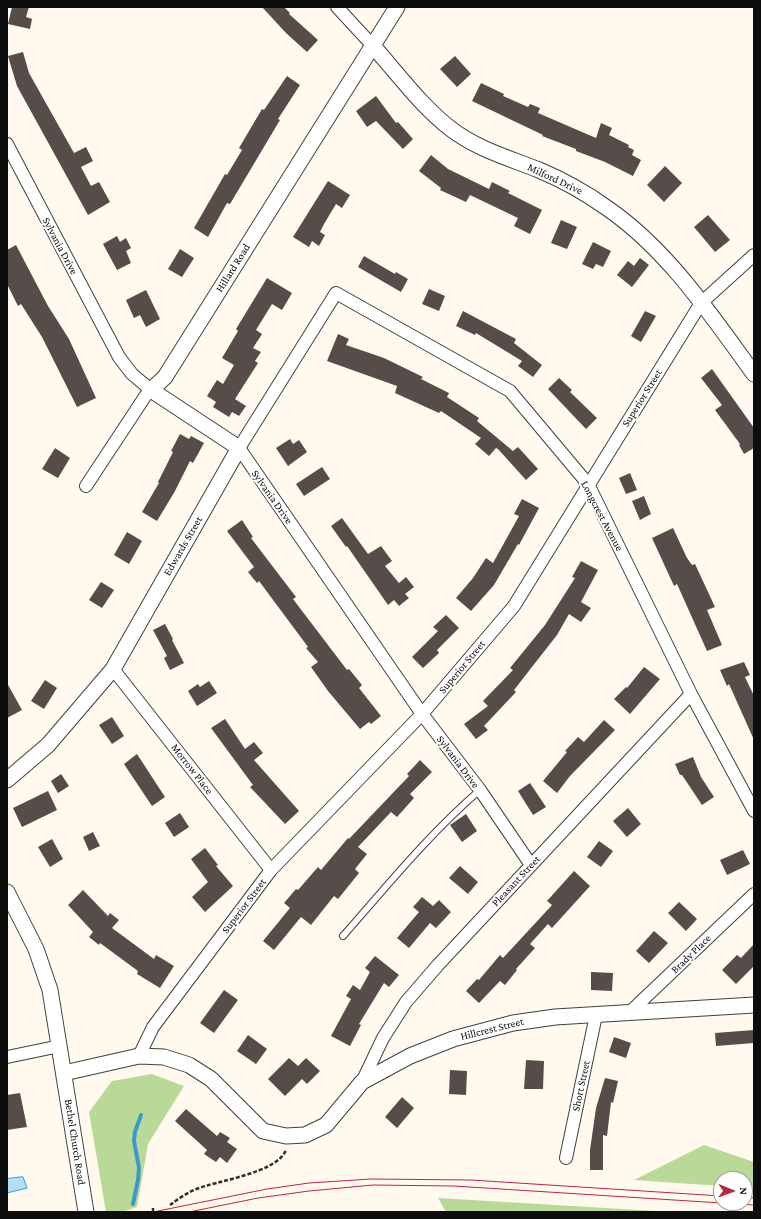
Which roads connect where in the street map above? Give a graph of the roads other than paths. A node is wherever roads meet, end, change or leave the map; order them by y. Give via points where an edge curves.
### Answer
1 (337, 7) edge
2 (396, 7) edge
3 (373, 46) junction
4 (7, 144) edge
5 (754, 255) edge
6 (336, 292) joint
7 (702, 303) junction
8 (754, 374) edge
9 (151, 390) junction
10 (239, 448) junction
11 (588, 484) junction
12 (86, 486) dead end
13 (113, 669) junction
14 (691, 694) junction
15 (422, 714) junction
16 (7, 780) edge
17 (480, 790) junction
18 (754, 811) edge
19 (531, 865) junction
20 (271, 870) junction
21 (754, 894) edge
22 (8, 898) edge
23 (343, 936) dead end
24 (754, 1005) edge
25 (629, 1013) junction
26 (596, 1015) junction
27 (60, 1046) junction
28 (139, 1056) junction
29 (7, 1058) edge
30 (64, 1073) junction
31 (362, 1082) junction
32 (566, 1158) dead end
33 (86, 1212) edge

1 - 3 street, Milford Drive
2 - 3 street, Hillard Road
3 - 7 street, Milford Drive via 424,104 451,130 484,149 577,188 608,208 647,239
3 - 9 street, Hillard Road via 165,377
4 - 9 street, Sylvania Drive via 119,357 132,374
5 - 7 street, Superior Street
6 - 10 street, Edwards Street
6 - 11 street, Longcrest Avenue via 510,391
7 - 8 street, Milford Drive
7 - 11 street, Superior Street
9 - 10 street, Sylvania Drive
9 - 12 street, Hillard Road
10 - 13 street, Edwards Street
10 - 15 street, Sylvania Drive
11 - 14 street, Longcrest Avenue
11 - 15 street, Superior Street via 514,606
13 - 16 street, Edwards Street via 48,745
13 - 20 street, Morrow Place
14 - 18 street, Longcrest Avenue
14 - 19 street, Pleasant Street
15 - 17 street, Sylvania Drive
15 - 20 street, Superior Street
17 - 19 street, Sylvania Drive
17 - 23 lane via 429,838
19 - 31 street, Pleasant Street via 406,1002 383,1038
20 - 28 street, Superior Street via 153,1027
21 - 25 street, Brady Place
22 - 27 street, Bethel Church Road via 36,949 50,990
24 - 25 street, Hillcrest Street
25 - 26 street, Hillcrest Street
26 - 31 street, Hillcrest Street via 513,1023 454,1039 410,1056
26 - 32 street, Short Street
27 - 29 street
27 - 30 street, Bethel Church Road
28 - 30 street
28 - 31 street, Hillcrest Street via 164,1057 190,1065 211,1079 263,1131 286,1136 305,1135 326,1125
30 - 33 street, Bethel Church Road

